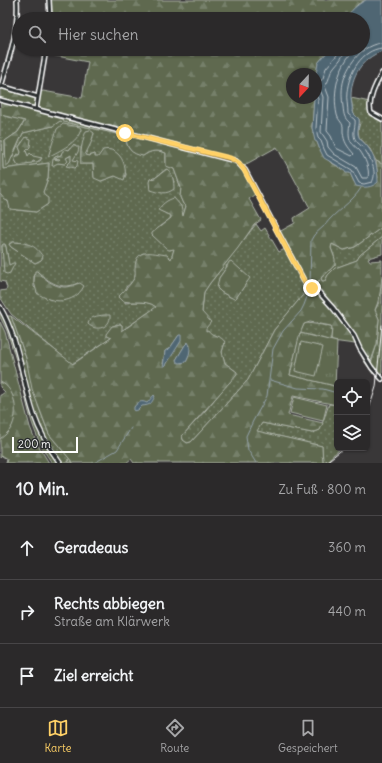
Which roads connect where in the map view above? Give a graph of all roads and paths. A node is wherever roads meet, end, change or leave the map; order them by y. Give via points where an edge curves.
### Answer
1 (17, 0) edge
2 (49, 0) edge
3 (18, 12) edge
4 (50, 12) edge
5 (12, 44) edge
6 (45, 56) edge
7 (382, 73) edge
8 (0, 87) edge
9 (38, 96) junction
10 (0, 100) edge
11 (36, 109) junction
12 (382, 119) edge
13 (0, 307) edge
14 (382, 379) edge
15 (60, 463) edge

1 - 3 street
2 - 4 street
5 - 8 street
6 - 9 street
7 - 12 street via 373,92 370,109 371,113
8 - 9 street
9 - 11 street
10 - 11 street
11 - 14 street via 230,158 239,163 304,281 316,289 333,308
13 - 15 main road via 13,334 34,416 45,441

